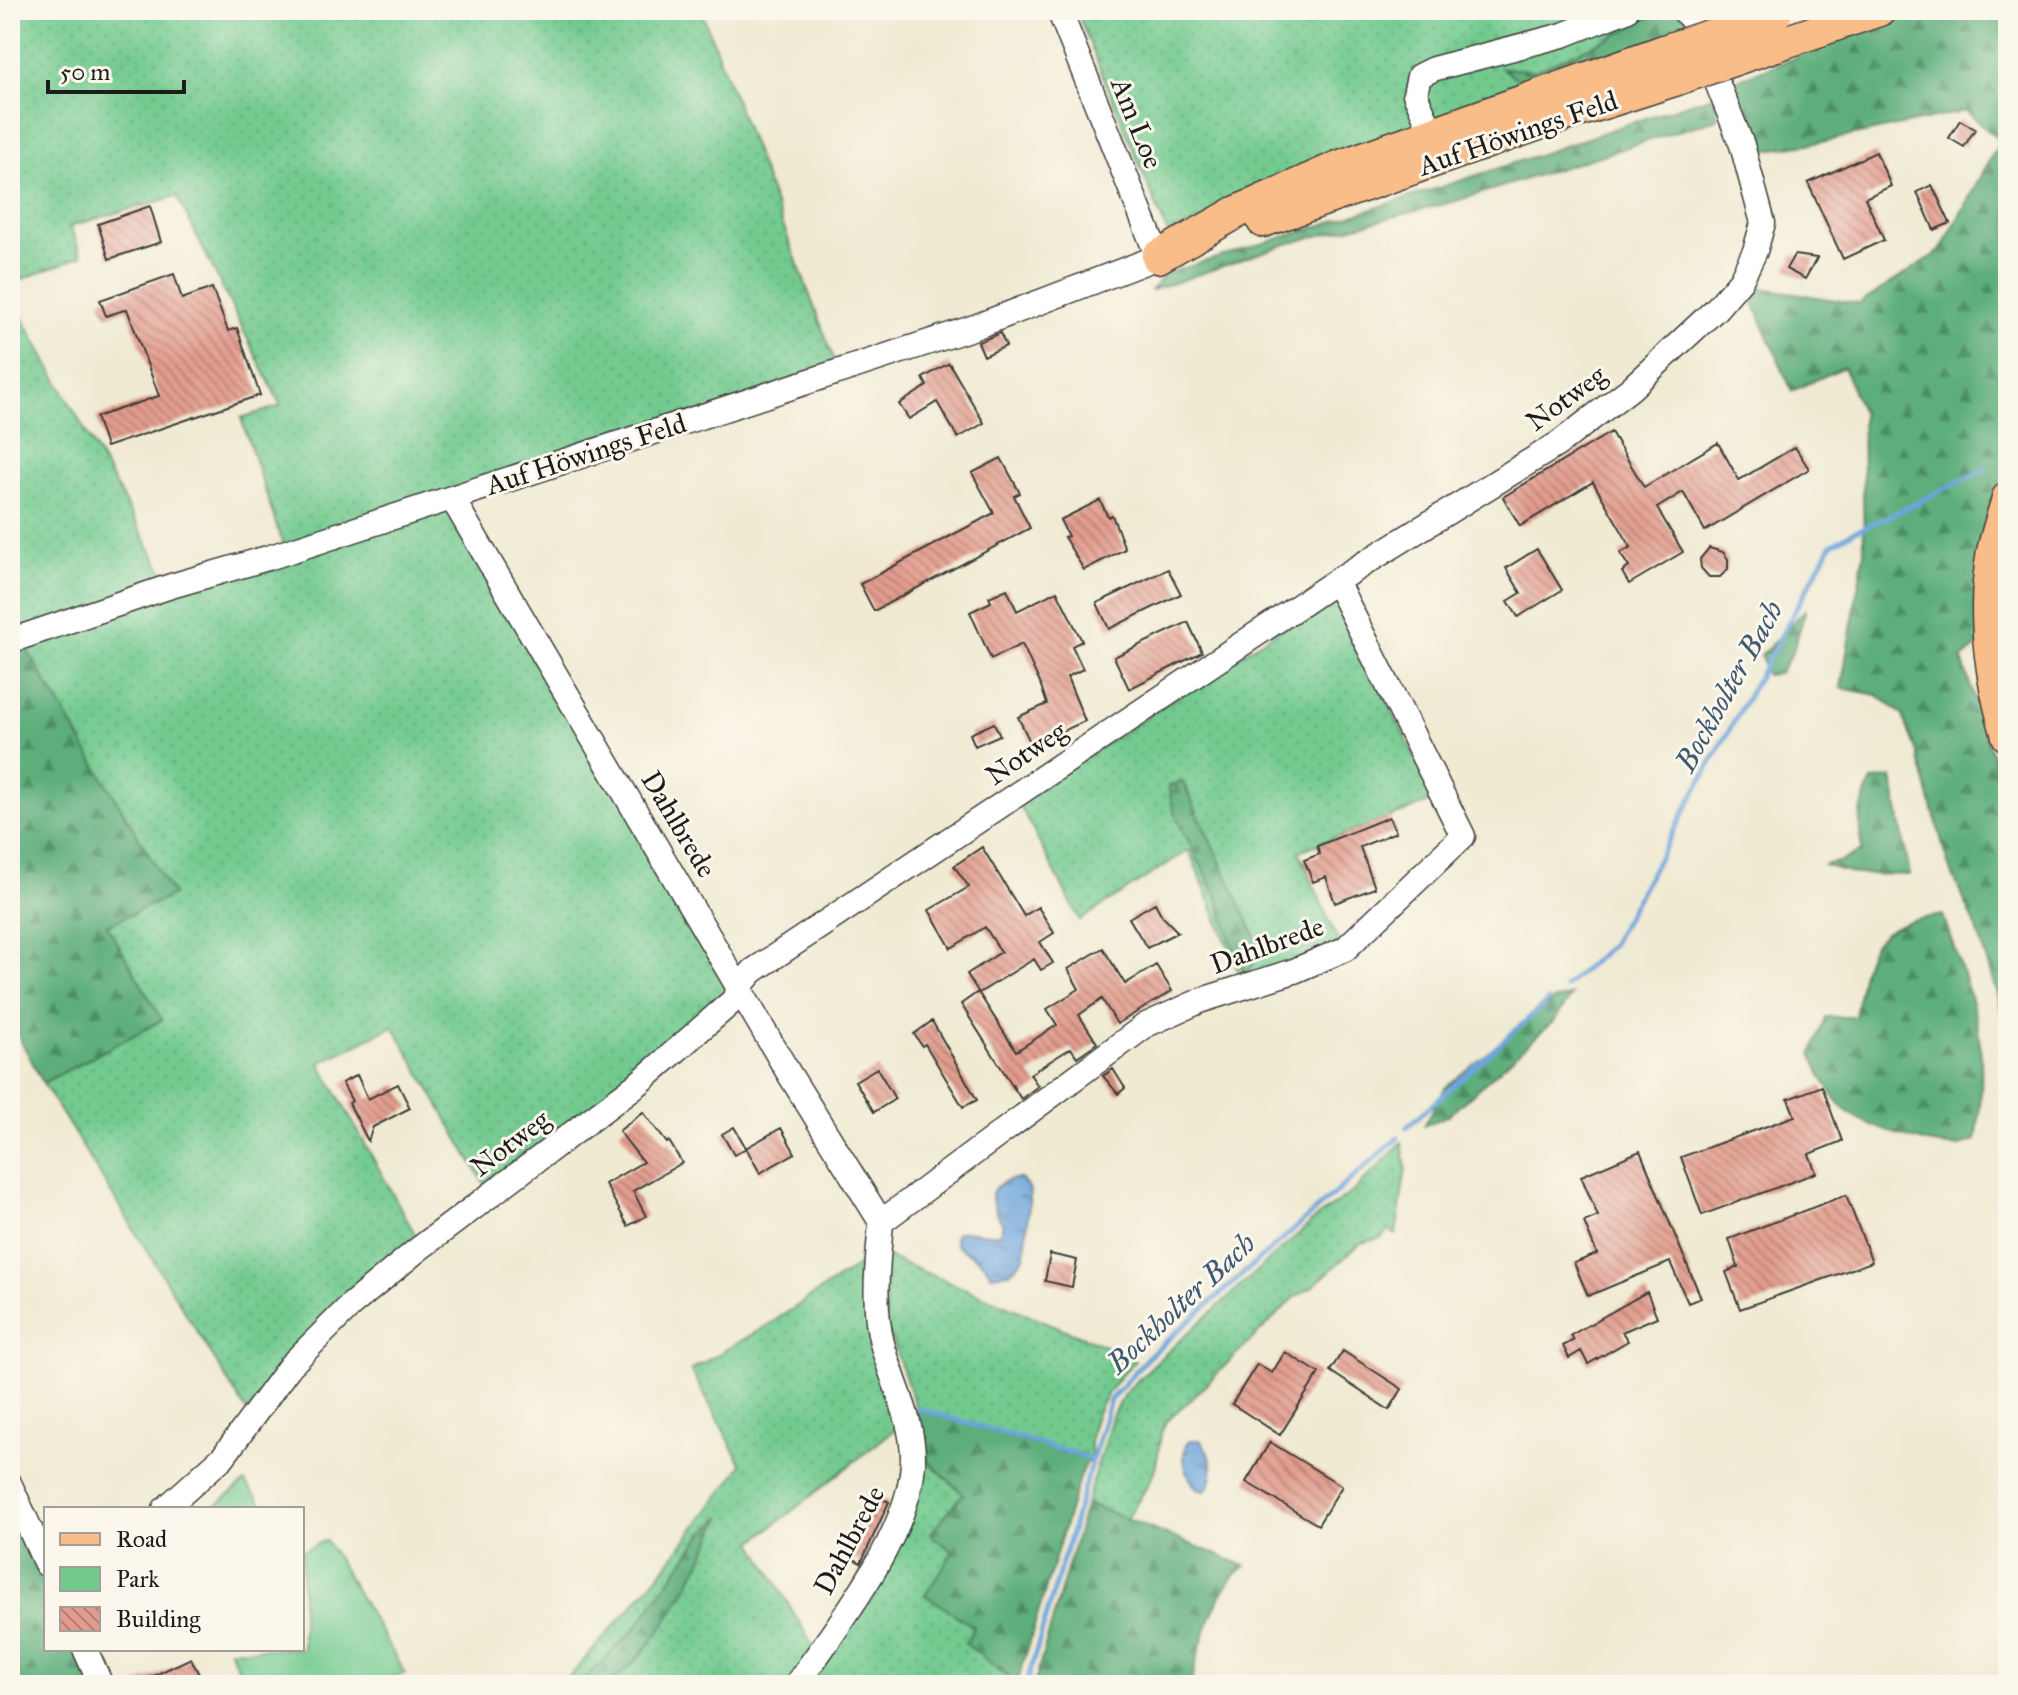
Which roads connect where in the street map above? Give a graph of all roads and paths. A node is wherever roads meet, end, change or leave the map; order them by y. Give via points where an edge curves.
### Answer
1 (1059, 10) edge
2 (1626, 10) edge
3 (1683, 10) edge
4 (1879, 10) edge
5 (1782, 22) edge
6 (1437, 145) junction
7 (1158, 257) junction
8 (452, 498) junction
9 (2008, 498) edge
10 (1336, 581) junction
11 (2008, 606) edge
12 (10, 641) edge
13 (2008, 650) edge
14 (2008, 736) edge
15 (740, 986) junction
16 (881, 1222) junction
17 (10, 1485) edge
18 (167, 1507) edge
19 (44, 1560) edge
20 (86, 1651) edge
21 (101, 1685) edge
22 (796, 1685) edge

1 - 7 street, Am Loe
2 - 6 street via 1563,35 1419,76 1415,94
3 - 10 street, Notweg via 1692,20 1742,145 1763,223 1741,280 1630,389 1558,444
4 - 5 main road, Auf Höwings Feld
5 - 6 main road, Auf Höwings Feld, bridge
6 - 7 main road, Auf Höwings Feld
7 - 8 street, Auf Höwings Feld via 972,328
8 - 12 street, Auf Höwings Feld
8 - 15 street, Dahlbrede
9 - 14 main road via 1993,553 1989,615 1995,687
10 - 15 street, Notweg via 753,971
10 - 16 street, Dahlbrede via 1463,836 1345,949 1146,1025
11 - 13 main road
15 - 16 street, Dahlbrede
15 - 18 street, Notweg via 735,999 639,1083 351,1305 290,1366 223,1457
16 - 22 street, Dahlbrede via 878,1313 881,1340 910,1431 910,1484 901,1516 867,1580
17 - 19 street
20 - 21 street

